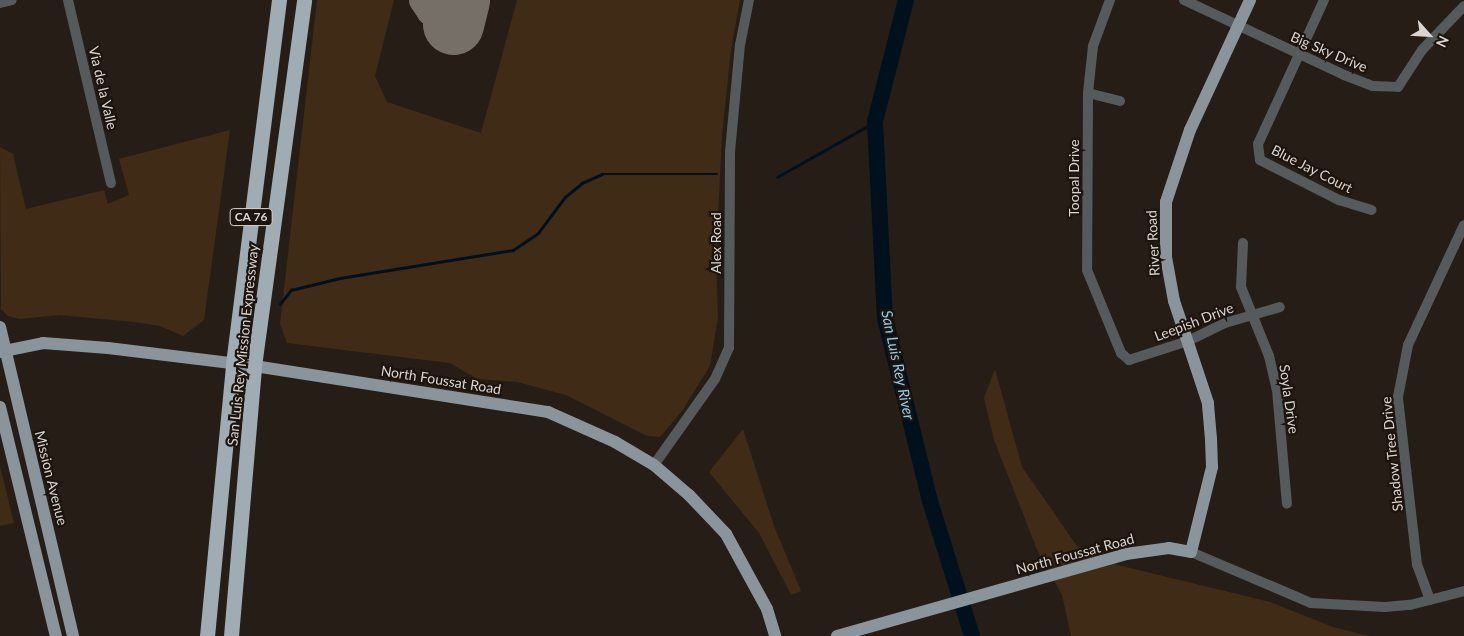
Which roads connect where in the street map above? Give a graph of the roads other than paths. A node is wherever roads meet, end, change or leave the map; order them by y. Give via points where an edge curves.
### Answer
1 (12, 0) edge
2 (68, 0) edge
3 (279, 0) edge
4 (304, 0) edge
5 (749, 0) edge
6 (1110, 0) edge
7 (1184, 0) edge
8 (1250, 0) edge
9 (1324, 0) edge
10 (0, 3) edge
11 (1464, 6) edge
12 (1238, 26) junction
13 (1299, 56) junction
14 (1088, 93) junction
15 (1120, 101) dead end
16 (111, 183) dead end
17 (1372, 210) dead end
18 (1464, 225) edge
19 (1243, 243) dead end
20 (1460, 246) edge
21 (1280, 308) dead end
22 (1254, 315) junction
23 (0, 327) edge
24 (1188, 341) junction
25 (3, 351) edge
26 (1121, 353) joint
27 (233, 364) junction
28 (254, 366) junction
29 (0, 407) edge
30 (654, 466) junction
31 (1287, 504) dead end
32 (1191, 552) junction
33 (1464, 591) edge
34 (1430, 600) junction
35 (56, 636) edge
36 (73, 636) edge
37 (207, 636) edge
38 (231, 636) edge
39 (774, 636) edge
40 (838, 636) edge

1 - 10 street
2 - 16 street, Via de la Valle
3 - 27 highway, San Luis Rey Mission Expressway / CA 76
4 - 28 highway, San Luis Rey Mission Expressway / CA 76
5 - 30 street, Alex Road via 740,45 730,152 729,348 715,379
6 - 14 street, Toopal Drive via 1093,46
7 - 12 street, Big Sky Drive
8 - 12 main road, River Road
9 - 13 street
11 - 13 street, Big Sky Drive via 1422,50 1398,87 1373,86
12 - 13 street, Big Sky Drive
12 - 24 main road, River Road via 1190,130 1166,202 1166,257 1174,302
13 - 17 street, Blue Jay Court via 1258,144 1260,160 1339,200
14 - 15 street
14 - 26 street, Toopal Drive via 1088,270
18 - 20 street, Shadow Tree Drive
19 - 22 street, Soyla Drive via 1242,287
20 - 34 street, Shadow Tree Drive via 1408,345 1398,397 1417,565
21 - 22 street, Leepish Drive
22 - 24 street, Leepish Drive via 1226,323
22 - 31 street, Soyla Drive via 1277,390
23 - 25 main road, Mission Avenue
24 - 26 street, Leepish Drive via 1129,360
24 - 32 main road, River Road via 1208,404 1212,467
25 - 27 main road, North Foussat Road via 43,343
25 - 36 main road, Mission Avenue
27 - 28 main road, North Foussat Road
27 - 37 highway, San Luis Rey Mission Expressway / CA 76
28 - 30 main road, North Foussat Road via 548,412 615,442
28 - 38 highway, San Luis Rey Mission Expressway / CA 76
29 - 35 main road
30 - 39 main road, North Foussat Road via 689,495 726,534 767,608
32 - 34 street, North Foussat Road via 1311,604 1385,607
32 - 40 main road, North Foussat Road via 1168,548 1126,554
33 - 34 street, North Foussat Road

